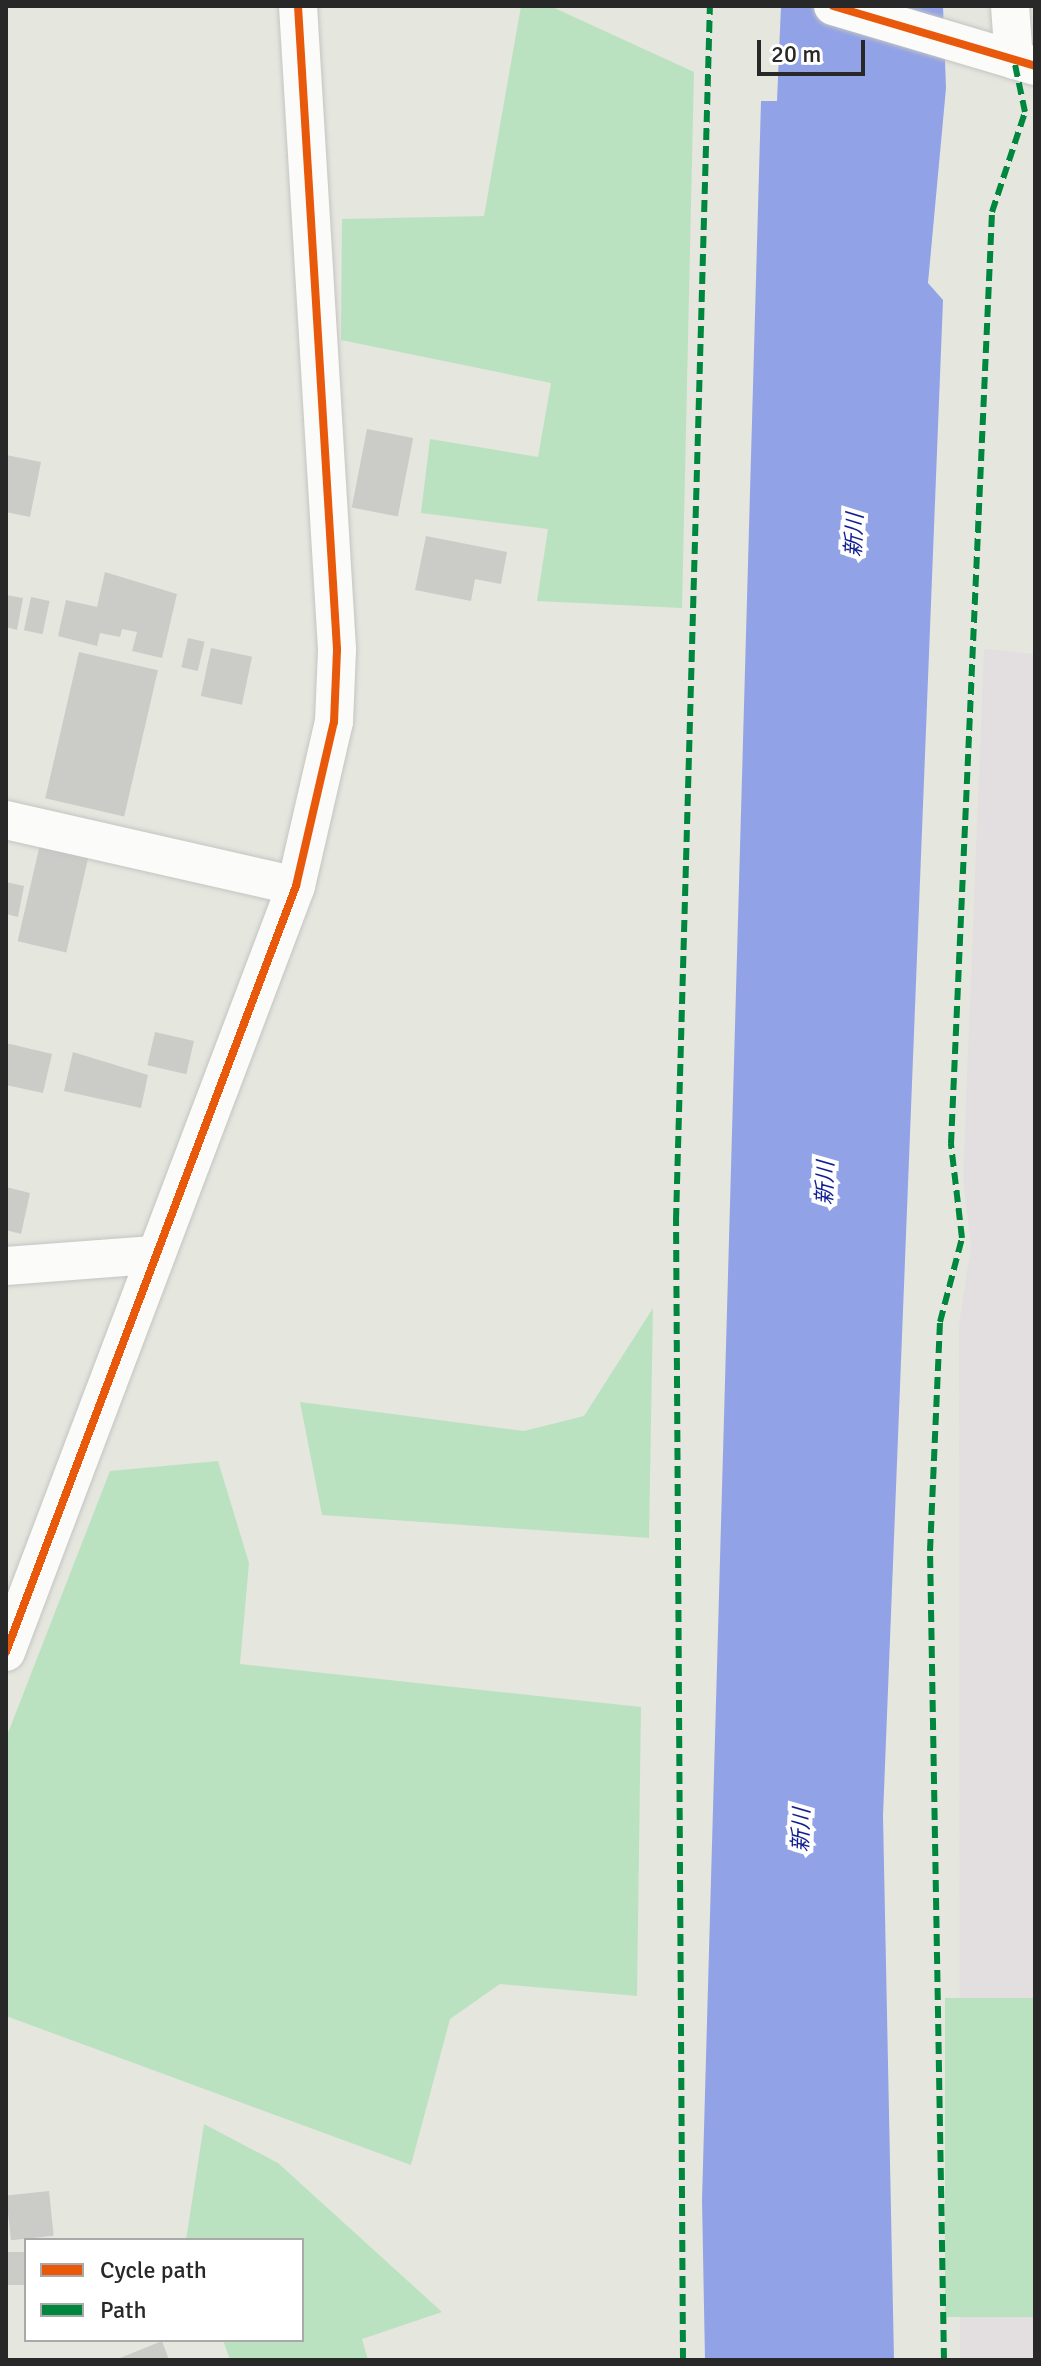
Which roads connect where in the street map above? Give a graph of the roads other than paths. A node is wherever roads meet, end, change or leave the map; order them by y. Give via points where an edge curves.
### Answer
1 (298, 6) edge
2 (833, 6) edge
3 (1010, 6) edge
4 (1024, 63) edge
5 (6, 820) edge
6 (296, 886) junction
7 (154, 1255) junction
8 (6, 1266) edge
9 (6, 1652) edge

1 - 6 street via 337,649 334,722
2 - 4 street
3 - 4 street
5 - 6 street
6 - 7 street
7 - 8 street
7 - 9 street

